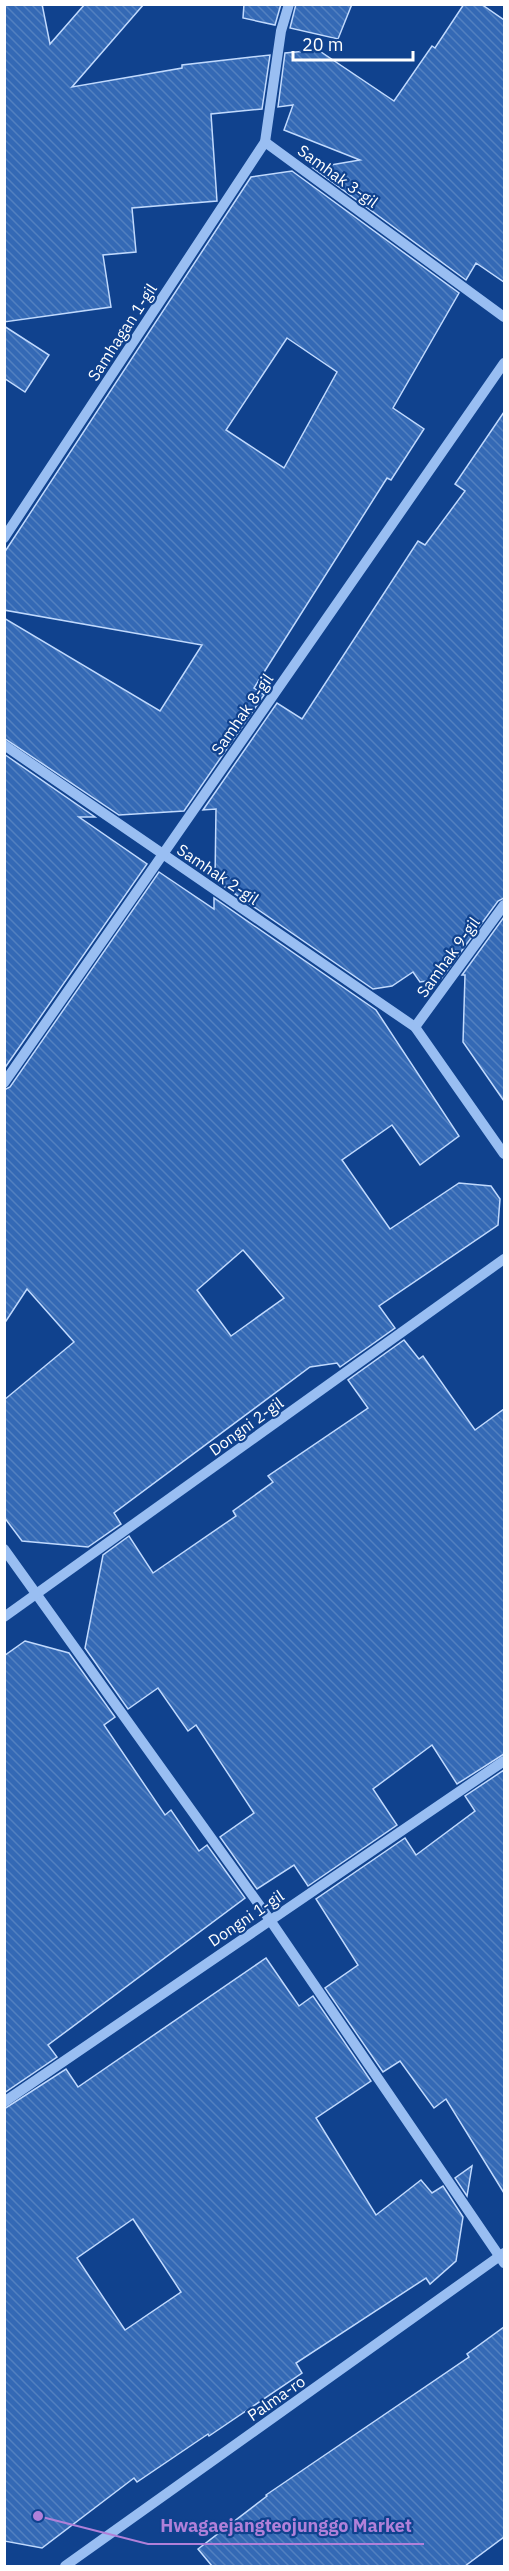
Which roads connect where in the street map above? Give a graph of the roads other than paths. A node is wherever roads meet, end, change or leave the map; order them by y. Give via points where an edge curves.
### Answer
1 (289, 4) edge
2 (266, 142) junction
3 (504, 317) edge
4 (504, 363) edge
5 (4, 538) edge
6 (4, 745) edge
7 (162, 854) junction
8 (504, 905) edge
9 (416, 1027) junction
10 (4, 1083) edge
11 (504, 1154) edge
12 (504, 1259) edge
13 (4, 1549) edge
14 (38, 1594) junction
15 (4, 1617) edge
16 (504, 1761) edge
17 (270, 1920) junction
18 (4, 2102) edge
19 (503, 2258) edge
20 (65, 2566) edge

1 - 2 street via 281,31
2 - 3 street, Samhak 3-gil
2 - 5 street, Samhagan 1-gil
4 - 7 street, Samhak 8-gil
6 - 7 street, Samhak 2-gil
7 - 9 street, Samhak 2-gil
7 - 10 street, Samhak 8-gil
8 - 9 street, Samhak 9-gil
9 - 11 street
12 - 14 street, Dongni 2-gil
13 - 14 street
14 - 15 street, Dongni 2-gil
14 - 17 street
16 - 17 street, Dongni 1-gil
17 - 18 street, Dongni 1-gil
17 - 19 street
19 - 20 street, Palma-ro

